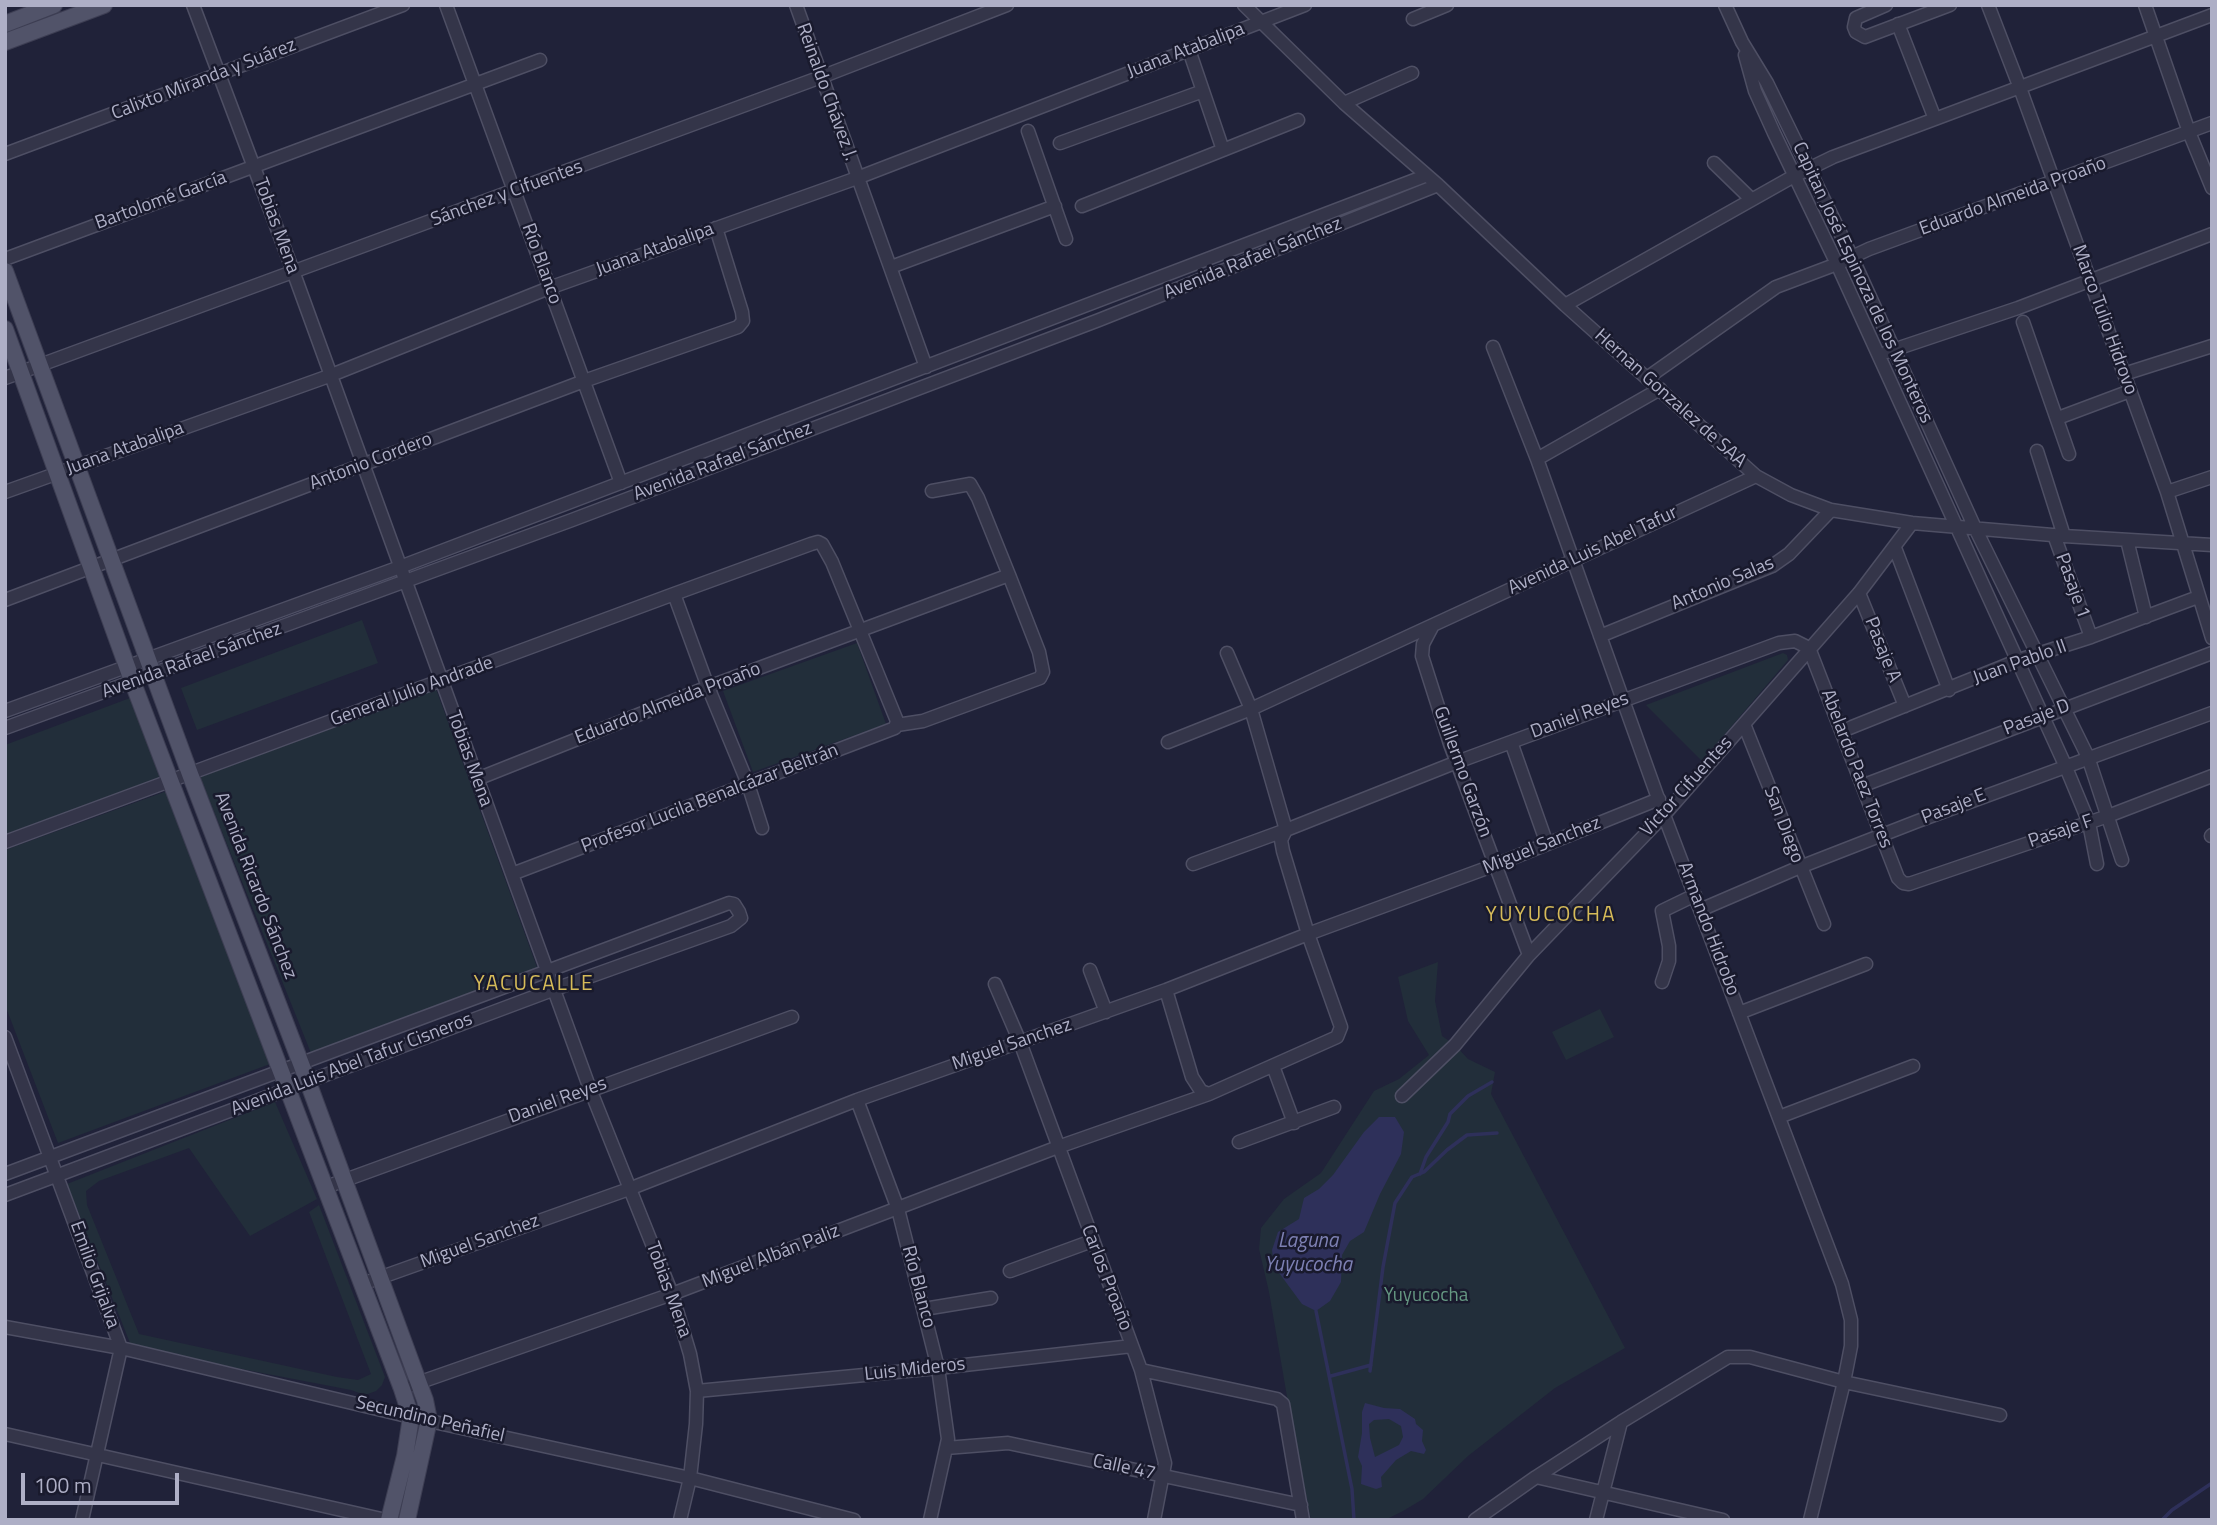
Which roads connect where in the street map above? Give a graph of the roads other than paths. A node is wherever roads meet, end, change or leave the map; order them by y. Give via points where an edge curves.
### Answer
1 (54, 5) edge
2 (104, 5) edge
3 (193, 5) edge
4 (403, 5) edge
5 (446, 5) edge
6 (796, 5) edge
7 (1007, 5) edge
8 (1244, 5) edge
9 (1305, 5) edge
10 (1447, 5) edge
11 (1725, 5) edge
12 (1886, 5) edge
13 (1950, 5) edge
14 (1988, 5) edge
15 (2145, 5) edge
16 (986, 9) edge
17 (2212, 15) edge
18 (1412, 19) dead end
19 (1261, 22) junction
20 (5, 24) edge
21 (1898, 24) junction
22 (2156, 36) junction
23 (6, 39) edge
24 (1742, 41) junction
25 (1189, 50) junction
26 (540, 60) dead end
27 (1412, 73) dead end
28 (219, 74) junction
29 (821, 78) junction
30 (475, 85) junction
31 (2020, 88) junction
32 (1203, 92) junction
33 (1344, 103) junction
34 (1935, 119) junction
35 (1298, 120) dead end
36 (2212, 123) edge
37 (1028, 131) dead end
38 (2189, 132) junction
39 (1060, 143) dead end
40 (1223, 150) junction
41 (5, 154) edge
42 (1714, 163) dead end
43 (254, 167) junction
44 (1808, 169) junction
45 (1425, 176) junction
46 (1794, 176) junction
47 (857, 178) junction
48 (2053, 182) junction
49 (1438, 185) junction
50 (2212, 188) edge
51 (514, 191) junction
52 (1752, 199) junction
53 (1055, 206) junction
54 (1082, 206) dead end
55 (716, 228) junction
56 (2212, 234) edge
57 (1066, 239) dead end
58 (1852, 257) junction
59 (5, 259) edge
60 (1837, 264) junction
61 (891, 267) junction
62 (5, 271) edge
63 (293, 271) junction
64 (2090, 279) junction
65 (549, 288) junction
66 (1565, 305) junction
67 (2023, 322) dead end
68 (5, 329) edge
69 (1493, 346) dead end
70 (2212, 346) edge
71 (1894, 350) junction
72 (1878, 354) junction
73 (39, 365) junction
74 (926, 367) junction
75 (21, 372) junction
76 (2124, 374) junction
77 (329, 376) junction
78 (5, 378) edge
79 (1647, 378) junction
80 (584, 381) junction
81 (1660, 389) junction
82 (2130, 391) junction
83 (2058, 418) junction
84 (2037, 451) dead end
85 (2069, 454) dead end
86 (1537, 459) junction
87 (77, 466) junction
88 (362, 466) junction
89 (58, 473) junction
90 (1756, 476) junction
91 (2212, 477) edge
92 (621, 483) junction
93 (932, 491) dead end
94 (5, 492) edge
95 (2167, 492) junction
96 (567, 503) junction
97 (1831, 510) junction
98 (572, 520) junction
99 (1912, 523) junction
100 (1957, 527) junction
101 (1975, 528) junction
102 (2059, 536) junction
103 (2127, 540) junction
104 (2183, 542) junction
105 (2212, 545) edge
106 (1895, 548) junction
107 (1572, 559) junction
108 (111, 561) junction
109 (401, 567) junction
110 (92, 568) junction
111 (1009, 575) junction
112 (405, 582) junction
113 (1859, 593) junction
114 (674, 594) junction
115 (2198, 597) junction
116 (5, 600) edge
117 (2146, 617) junction
118 (1432, 627) junction
119 (860, 632) junction
120 (1600, 636) junction
121 (2091, 637) junction
122 (2212, 638) edge
123 (1809, 648) junction
124 (1227, 653) dead end
125 (2212, 653) edge
126 (2037, 655) junction
127 (2019, 660) junction
128 (128, 667) junction
129 (151, 667) junction
130 (441, 682) junction
131 (134, 683) junction
132 (708, 687) junction
133 (1949, 690) junction
134 (1623, 700) junction
135 (1905, 706) junction
136 (1251, 709) junction
137 (2062, 709) junction
138 (5, 711) edge
139 (2212, 713) edge
140 (2042, 716) junction
141 (895, 721) junction
142 (1744, 724) junction
143 (5, 728) edge
144 (1842, 730) junction
145 (1168, 742) dead end
146 (1511, 742) junction
147 (2088, 757) junction
148 (1457, 762) junction
149 (2066, 765) junction
150 (190, 774) junction
151 (2212, 776) edge
152 (477, 779) junction
153 (172, 781) junction
154 (748, 784) junction
155 (1864, 785) junction
156 (1658, 799) junction
157 (1664, 815) junction
158 (2108, 817) junction
159 (2089, 823) junction
160 (762, 828) dead end
161 (1286, 830) junction
162 (1882, 835) junction
163 (5, 842) edge
164 (1547, 844) junction
165 (2122, 860) dead end
166 (1193, 864) dead end
167 (2097, 864) dead end
168 (1495, 866) junction
169 (1800, 867) junction
170 (512, 874) junction
171 (1909, 884) joint
172 (1695, 895) junction
173 (1700, 910) junction
174 (1824, 924) dead end
175 (1308, 934) junction
176 (1529, 956) junction
177 (1866, 964) dead end
178 (1090, 970) dead end
179 (548, 971) junction
180 (1662, 982) dead end
181 (995, 984) dead end
182 (555, 989) junction
183 (1166, 990) junction
184 (1106, 1012) junction
185 (1739, 1013) junction
186 (792, 1017) dead end
187 (5, 1037) edge
188 (1020, 1042) junction
189 (9, 1059) edge
190 (300, 1063) junction
191 (1273, 1066) junction
192 (1913, 1066) dead end
193 (281, 1070) junction
194 (308, 1082) junction
195 (289, 1089) junction
196 (590, 1089) junction
197 (1209, 1094) junction
198 (1402, 1096) dead end
199 (857, 1100) junction
200 (1334, 1107) dead end
201 (1779, 1117) junction
202 (1294, 1123) junction
203 (1239, 1142) dead end
204 (1058, 1147) junction
205 (51, 1158) junction
206 (5, 1174) edge
207 (58, 1176) junction
208 (343, 1181) junction
209 (326, 1187) junction
210 (629, 1189) junction
211 (5, 1195) edge
212 (898, 1209) junction
213 (1092, 1241) junction
214 (1010, 1271) dead end
215 (379, 1278) junction
216 (362, 1284) junction
217 (672, 1294) junction
218 (991, 1298) dead end
219 (924, 1309) junction
220 (5, 1327) edge
221 (1132, 1346) junction
222 (121, 1348) junction
223 (938, 1368) junction
224 (1141, 1370) junction
225 (419, 1382) junction
226 (1844, 1382) junction
227 (402, 1389) junction
228 (697, 1391) junction
229 (2000, 1415) dead end
230 (411, 1417) junction
231 (429, 1420) junction
232 (1621, 1422) junction
233 (5, 1434) edge
234 (946, 1448) junction
235 (96, 1454) junction
236 (1163, 1476) junction
237 (1536, 1477) junction
238 (690, 1478) junction
239 (1602, 1492) junction
240 (1301, 1505) junction
241 (82, 1520) edge
242 (388, 1520) edge
243 (407, 1520) edge
244 (680, 1520) edge
245 (854, 1520) edge
246 (930, 1520) edge
247 (1154, 1520) edge
248 (1303, 1520) edge
249 (1475, 1520) edge
250 (1596, 1520) edge
251 (1723, 1520) edge
252 (1810, 1520) edge

1 - 20 main road
2 - 23 main road
3 - 28 street, Tobias Mena
4 - 28 street, Calixto Miranda y Suárez
5 - 30 street, Río Blanco
6 - 29 street, Reinaldo Chávez J.
7 - 16 street, Sánchez y Cifuentes
8 - 19 street, Hernan Gonzalez de SAA
9 - 19 street, Juana Atabalipa
10 - 18 street
11 - 24 street, Capitan José Espinoza de los Monteros
12 - 21 street via 1856,18 1856,32 1865,37
13 - 21 street
14 - 31 street, Marco Tulio Hidrovo
15 - 22 street
16 - 29 street, Sánchez y Cifuentes
17 - 22 street
19 - 25 street, Juana Atabalipa
19 - 33 street, Hernan Gonzalez de SAA
21 - 34 street
22 - 31 street
22 - 38 street
24 - 44 street, Capitan José Espinoza de los Monteros
24 - 46 street, Capitan José Espinoza de los Monteros via 1755,92
25 - 32 street
25 - 47 street, Juana Atabalipa
26 - 30 street, Bartolomé García
27 - 33 street
28 - 41 street, Calixto Miranda y Suárez
28 - 43 street, Tobias Mena
29 - 47 street, Reinaldo Chávez J.
29 - 51 street, Sánchez y Cifuentes
30 - 43 street, Bartolomé García
30 - 51 street, Río Blanco
31 - 34 street
31 - 48 street, Marco Tulio Hidrovo
32 - 39 street
32 - 40 street
33 - 45 street, Hernan Gonzalez de SAA
34 - 44 street
35 - 40 street
36 - 38 street, Eduardo Almeida Proaño
37 - 53 street
38 - 48 street, Eduardo Almeida Proaño
38 - 50 street
40 - 54 street
42 - 52 street
43 - 59 street, Bartolomé García
43 - 63 street, Tobias Mena
44 - 46 street
44 - 58 street, Capitan José Espinoza de los Monteros
45 - 49 street, Hernan Gonzalez de SAA
45 - 74 street, Avenida Rafael Sánchez
46 - 52 street
46 - 60 street, Capitan José Espinoza de los Monteros
47 - 55 street, Juana Atabalipa
47 - 61 street, Reinaldo Chávez J.
48 - 58 street, Eduardo Almeida Proaño
48 - 64 street, Marco Tulio Hidrovo
49 - 66 street, Hernan Gonzalez de SAA
49 - 98 street, Avenida Rafael Sánchez via 1099,320
51 - 63 street, Sánchez y Cifuentes
51 - 65 street, Río Blanco
52 - 66 street
53 - 57 street
53 - 61 street
55 - 65 street, Juana Atabalipa
55 - 80 street, Antonio Cordero via 742,312 738,327
56 - 64 street
58 - 60 street, Eduardo Almeida Proaño
58 - 71 street, Capitan José Espinoza de los Monteros
60 - 72 street, Capitan José Espinoza de los Monteros
60 - 79 street, Eduardo Almeida Proaño via 1776,287
61 - 74 street, Reinaldo Chávez J.
62 - 73 main road, Avenida Ricardo Sánchez
63 - 73 street, Sánchez y Cifuentes
63 - 77 street, Tobias Mena
64 - 71 street
64 - 76 street, Marco Tulio Hidrovo
65 - 77 street, Juana Atabalipa
65 - 80 street, Río Blanco
66 - 79 street, Hernan Gonzalez de SAA
67 - 83 street
68 - 75 main road, Avenida Ricardo Sánchez
69 - 86 street, Armando Hidrobo
70 - 76 street
71 - 72 street
71 - 101 street, Capitan José Espinoza de los Monteros
72 - 100 street, Capitan José Espinoza de los Monteros
73 - 75 street, Sánchez y Cifuentes
73 - 87 main road, Avenida Ricardo Sánchez
74 - 92 street, Avenida Rafael Sánchez
75 - 78 street, Sánchez y Cifuentes
75 - 89 main road, Avenida Ricardo Sánchez
76 - 82 street, Marco Tulio Hidrovo
77 - 87 street, Juana Atabalipa
77 - 88 street, Tobias Mena
79 - 81 street, Hernan Gonzalez de SAA
80 - 88 street, Antonio Cordero
80 - 92 street, Río Blanco
81 - 86 street
81 - 90 street, Hernan Gonzalez de SAA
82 - 83 street
82 - 95 street, Marco Tulio Hidrovo
83 - 85 street
84 - 102 street, Pasaje 1
86 - 107 street, Armando Hidrobo
87 - 89 street, Juana Atabalipa
87 - 108 main road, Avenida Ricardo Sánchez
88 - 108 street, Antonio Cordero
88 - 109 street, Tobias Mena
89 - 94 street, Juana Atabalipa
89 - 110 main road, Avenida Ricardo Sánchez
90 - 97 street, Hernan Gonzalez de SAA
90 - 107 street, Avenida Luis Abel Tafur
91 - 95 street
92 - 96 street, Avenida Rafael Sánchez
93 - 111 street via 970,484
95 - 104 street, Marco Tulio Hidrovo
96 - 98 street
96 - 109 street, Avenida Rafael Sánchez
97 - 99 street, Hernan Gonzalez de SAA
97 - 120 street, Antonio Salas via 1772,566
98 - 112 street, Avenida Rafael Sánchez
99 - 100 street, Hernan Gonzalez de SAA
99 - 106 street, Victor Cifuentes
100 - 101 street, Hernan Gonzalez de SAA
100 - 127 street, Capitan José Espinoza de los Monteros
101 - 102 street, Hernan Gonzalez de SAA
101 - 126 street, Capitan José Espinoza de los Monteros
102 - 103 street, Hernan Gonzalez de SAA
102 - 121 street, Pasaje 1
103 - 104 street, Hernan Gonzalez de SAA
103 - 117 street
104 - 105 street, Hernan Gonzalez de SAA
104 - 115 street, Marco Tulio Hidrovo
106 - 113 street, Victor Cifuentes
106 - 133 street
107 - 118 street, Avenida Luis Abel Tafur
107 - 120 street, Armando Hidrobo
108 - 110 street, Antonio Cordero
108 - 129 main road, Avenida Ricardo Sánchez
109 - 112 street, Tobias Mena
109 - 129 street, Avenida Rafael Sánchez
110 - 116 street, Antonio Cordero
110 - 128 main road, Avenida Ricardo Sánchez
111 - 119 street, Eduardo Almeida Proaño
111 - 141 street, Profesor Lucila Benalcázar Beltrán via 1039,652 1040,678 923,721
112 - 129 street, Avenida Rafael Sánchez
112 - 130 street, Tobias Mena
113 - 123 street, Victor Cifuentes
113 - 135 street, Pasaje A
114 - 119 street, General Julio Andrade via 818,542 832,562
114 - 130 street, General Julio Andrade
114 - 132 street
115 - 117 street, Juan Pablo II
115 - 122 street, Marco Tulio Hidrovo
117 - 121 street, Juan Pablo II
118 - 136 street, Avenida Luis Abel Tafur
118 - 148 street, Guillermo Garzón via 1422,656
119 - 132 street, Eduardo Almeida Proaño
119 - 141 street
120 - 134 street, Armando Hidrobo
121 - 126 street, Juan Pablo II
123 - 134 street, Daniel Reyes via 1795,641 1779,643
123 - 142 street, Victor Cifuentes
123 - 144 street, Abelardo Paez Torres
124 - 136 street
125 - 137 street, Pasaje D
126 - 127 street, Juan Pablo II
126 - 137 street, Capitan José Espinoza de los Monteros
127 - 133 street, Juan Pablo II
127 - 140 street, Capitan José Espinoza de los Monteros
128 - 129 street, Avenida Rafael Sánchez
128 - 131 main road, Avenida Ricardo Sánchez
128 - 138 street, Avenida Rafael Sánchez
129 - 131 street, Avenida Rafael Sánchez
129 - 150 main road, Avenida Ricardo Sánchez
130 - 150 street, General Julio Andrade
130 - 152 street, Tobias Mena
131 - 143 street, Avenida Rafael Sánchez
131 - 153 main road, Avenida Ricardo Sánchez
132 - 152 street, Eduardo Almeida Proaño
132 - 154 street
133 - 135 street, Juan Pablo II
134 - 146 street, Daniel Reyes
134 - 156 street, Armando Hidrobo
135 - 144 street, Juan Pablo II
136 - 145 street, Avenida Luis Abel Tafur
136 - 161 street
137 - 140 street, Pasaje D
137 - 147 street, Capitan José Espinoza de los Monteros
139 - 147 street, Pasaje E
140 - 149 street, Capitan José Espinoza de los Monteros
140 - 155 street, Pasaje D
141 - 154 street, Profesor Lucila Benalcázar Beltrán via 891,731
142 - 157 street, Victor Cifuentes
142 - 169 street, San Diego
144 - 155 street, Abelardo Paez Torres
146 - 148 street, Daniel Reyes
146 - 164 street
147 - 149 street, Pasaje E
147 - 158 street, Capitan José Espinoza de los Monteros
148 - 161 street, Daniel Reyes
148 - 168 street, Guillermo Garzón
149 - 159 street, Capitan José Espinoza de los Monteros
149 - 162 street, Pasaje E
150 - 153 street, General Julio Andrade
150 - 190 main road, Avenida Ricardo Sánchez
151 - 158 street, Pasaje F
152 - 170 street, Tobias Mena
153 - 163 street, General Julio Andrade
153 - 193 main road, Avenida Ricardo Sánchez
154 - 160 street
154 - 170 street, Profesor Lucila Benalcázar Beltrán
155 - 162 street, Abelardo Paez Torres
156 - 157 street, Armando Hidrobo
156 - 164 street, Miguel Sanchez
157 - 172 street, Armando Hidrobo
157 - 176 street, Victor Cifuentes
158 - 159 street, Pasaje F
158 - 165 street, Capitan José Espinoza de los Monteros
159 - 167 street, Capitan José Espinoza de los Monteros
159 - 171 street, Pasaje F
161 - 166 street, Daniel Reyes
161 - 175 street via 1281,840 1283,852
162 - 169 street, Pasaje E
162 - 171 street, Abelardo Paez Torres via 1898,878
164 - 168 street, Miguel Sanchez
168 - 175 street, Miguel Sanchez
168 - 176 street, Guillermo Garzón
169 - 173 street, Pasaje E
169 - 174 street, San Diego
170 - 179 street, Tobias Mena
172 - 173 street, Armando Hidrobo
172 - 180 street via 1662,911 1669,946
173 - 185 street, Armando Hidrobo
175 - 183 street, Miguel Sanchez
175 - 191 street, Miguel Albán Paliz via 1341,1027 1337,1037
176 - 198 street, Victor Cifuentes via 1455,1045
177 - 185 street
178 - 184 street
179 - 182 street, Tobias Mena
179 - 182 street, Avenida Luis Abel Tafur Cisneros via 729,902 739,912 741,918 731,926
179 - 190 street, Avenida Luis Abel Tafur Cisneros
181 - 188 street, Carlos Proaño
182 - 194 street, Avenida Luis Abel Tafur Cisneros
182 - 196 street, Tobias Mena
183 - 184 street, Miguel Sanchez
183 - 197 street via 1192,1077 1200,1091
184 - 188 street, Miguel Sanchez
185 - 201 street, Armando Hidrobo
186 - 196 street, Daniel Reyes
187 - 189 street, Emilio Grijalva
188 - 199 street, Miguel Sanchez
188 - 204 street, Carlos Proaño
189 - 205 street, Emilio Grijalva
190 - 193 street, Avenida Luis Abel Tafur Cisneros
190 - 194 main road, Avenida Ricardo Sánchez
191 - 197 street, Miguel Albán Paliz
191 - 202 street
192 - 201 street
193 - 195 main road, Avenida Ricardo Sánchez
193 - 205 street, Avenida Luis Abel Tafur Cisneros
194 - 195 street, Avenida Luis Abel Tafur Cisneros
194 - 208 main road, Avenida Ricardo Sánchez
195 - 207 street, Avenida Luis Abel Tafur Cisneros
195 - 209 main road, Avenida Ricardo Sánchez
196 - 208 street, Daniel Reyes
196 - 210 street, Tobias Mena
197 - 204 street, Miguel Albán Paliz
199 - 210 street, Miguel Sanchez
199 - 212 street, Río Blanco
200 - 202 street
201 - 226 street, Armando Hidrobo via 1851,1320
202 - 203 street
204 - 212 street, Miguel Albán Paliz
204 - 213 street, Carlos Proaño
205 - 206 street, Avenida Luis Abel Tafur Cisneros
205 - 207 street, Emilio Grijalva
207 - 211 street, Avenida Luis Abel Tafur Cisneros
207 - 222 street, Emilio Grijalva
208 - 209 street, Daniel Reyes
208 - 215 main road, Avenida Ricardo Sánchez
209 - 216 main road, Avenida Ricardo Sánchez
210 - 215 street, Miguel Sanchez
210 - 217 street, Tobias Mena
212 - 217 street, Miguel Albán Paliz
212 - 219 street, Río Blanco
213 - 214 street
213 - 221 street, Carlos Proaño
215 - 216 street, Miguel Sanchez
215 - 225 main road, Avenida Ricardo Sánchez
216 - 227 main road, Avenida Ricardo Sánchez
217 - 225 street, Miguel Albán Paliz
217 - 228 street, Tobias Mena
218 - 219 street
219 - 223 street, Río Blanco
220 - 222 street, Secundino Peñafiel
221 - 223 street, Luis Mideros
221 - 224 street, Carlos Proaño
222 - 230 street, Secundino Peñafiel
222 - 235 street, Emilio Grijalva
223 - 228 street, Luis Mideros
223 - 234 street, Río Blanco
224 - 236 street, Carlos Proaño via 1165,1463
224 - 240 street via 1283,1404
225 - 227 street, Miguel Albán Paliz
225 - 231 main road, Avenida Ricardo Sánchez
226 - 229 street
226 - 232 street via 1750,1357 1728,1357
226 - 252 street, Armando Hidrobo
227 - 230 main road, Avenida Ricardo Sánchez
228 - 238 street, Tobias Mena
230 - 231 street, Secundino Peñafiel
230 - 242 main road, Avenida Ricardo Sánchez
231 - 238 street, Secundino Peñafiel
231 - 243 main road, Avenida Ricardo Sánchez
232 - 237 street
232 - 239 street
233 - 235 street
234 - 236 street, Calle 47 via 1008,1443
234 - 246 street, Río Blanco
235 - 241 street, Emilio Grijalva
235 - 242 street
236 - 240 street, Calle 47
236 - 247 street, Carlos Proaño
237 - 239 street
237 - 249 street
238 - 244 street, Tobias Mena
238 - 245 street, Secundino Peñafiel
239 - 250 street
239 - 251 street
240 - 248 street

